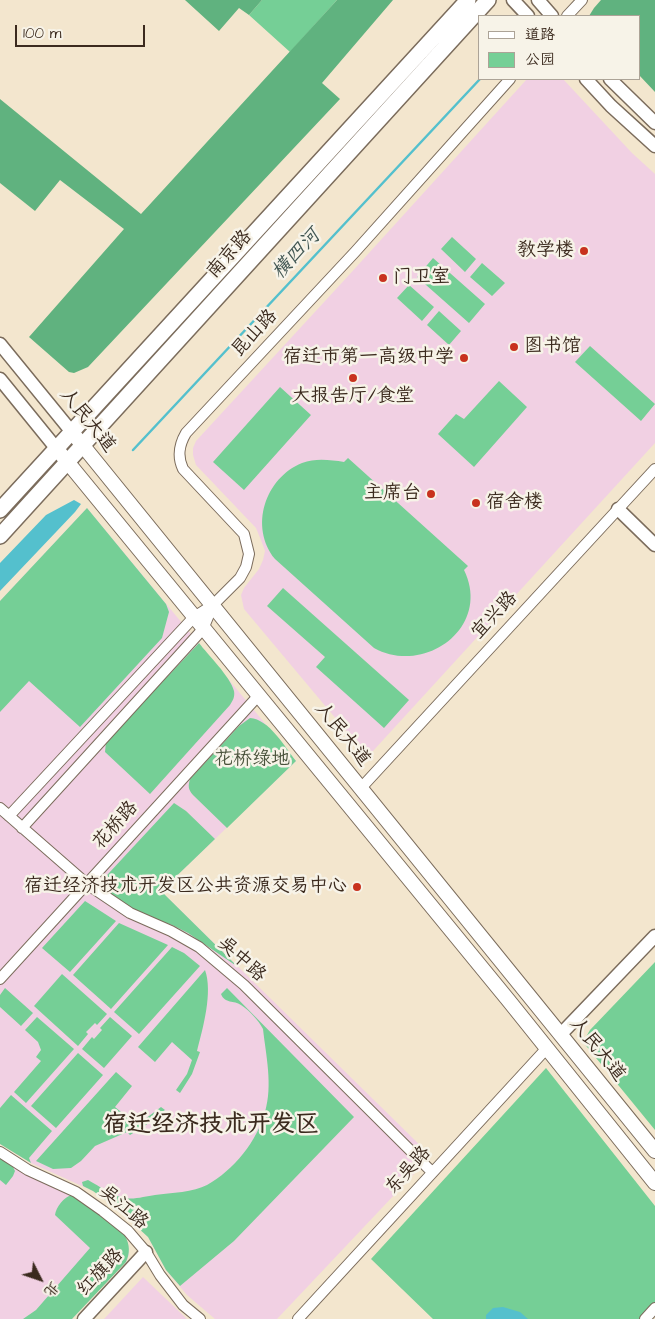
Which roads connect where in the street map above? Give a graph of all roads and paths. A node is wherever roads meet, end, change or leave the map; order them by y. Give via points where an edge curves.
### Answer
1 (468, 0) edge
2 (488, 0) edge
3 (513, 0) edge
4 (538, 0) edge
5 (582, 0) edge
6 (527, 15) edge
7 (551, 15) edge
8 (568, 15) edge
9 (509, 80) edge
10 (587, 80) edge
11 (611, 80) edge
12 (655, 123) edge
13 (655, 146) edge
14 (0, 344) edge
15 (0, 379) edge
16 (71, 432) junction
17 (83, 446) junction
18 (56, 448) junction
19 (68, 463) junction
20 (655, 469) edge
21 (618, 508) junction
22 (0, 510) edge
23 (0, 536) edge
24 (655, 545) edge
25 (213, 606) junction
26 (194, 617) junction
27 (203, 629) junction
28 (259, 695) junction
29 (361, 788) junction
30 (0, 808) edge
31 (9, 816) junction
32 (22, 828) junction
33 (87, 884) junction
34 (655, 936) edge
35 (655, 945) edge
36 (0, 979) edge
37 (562, 1036) junction
38 (547, 1048) junction
39 (655, 1151) edge
40 (0, 1152) edge
41 (432, 1172) junction
42 (655, 1183) edge
43 (146, 1252) junction
44 (655, 1308) edge
45 (655, 1315) edge
46 (84, 1319) edge
47 (200, 1319) edge
48 (298, 1319) edge
49 (645, 1319) edge
50 (652, 1319) edge

1 - 16 main road, 南京路
2 - 17 main road, 南京路
3 - 6 street
4 - 7 street
5 - 8 street
9 - 25 street, 昆山路 via 186,433 181,442 179,462 244,534 249,554 240,578
10 - 13 street
11 - 12 street
14 - 16 street, 人民大道
15 - 18 street, 人民大道
16 - 17 main road, 人民大道
16 - 18 main road, 南京路
17 - 19 main road, 南京路
17 - 25 main road, 人民大道
18 - 19 main road, 人民大道
18 - 22 main road, 南京路
19 - 23 main road, 南京路
19 - 26 main road, 人民大道
20 - 21 street, 宜兴路
21 - 24 street
21 - 29 street, 宜兴路
25 - 26 street
25 - 27 street
25 - 29 main road, 人民大道
26 - 27 main road, 人民大道
26 - 31 street
27 - 28 main road, 人民大道
27 - 32 street
28 - 33 street, 花桥路
28 - 38 main road, 人民大道
29 - 37 main road, 人民大道
30 - 31 street, 吴中路
31 - 32 street, 吴中路
32 - 33 street, 吴中路
33 - 36 street, 花桥路
33 - 41 street, 吴中路 via 130,913 199,947 244,985
34 - 37 street
35 - 37 street
37 - 39 main road, 人民大道
38 - 41 street, 东吴路
38 - 42 main road, 人民大道
40 - 43 street, 吴江路 via 28,1170 76,1192 128,1231
41 - 48 street, 东吴路
43 - 46 street, 红旗路
43 - 47 street, 吴江路 via 183,1305
44 - 49 street
45 - 50 street

